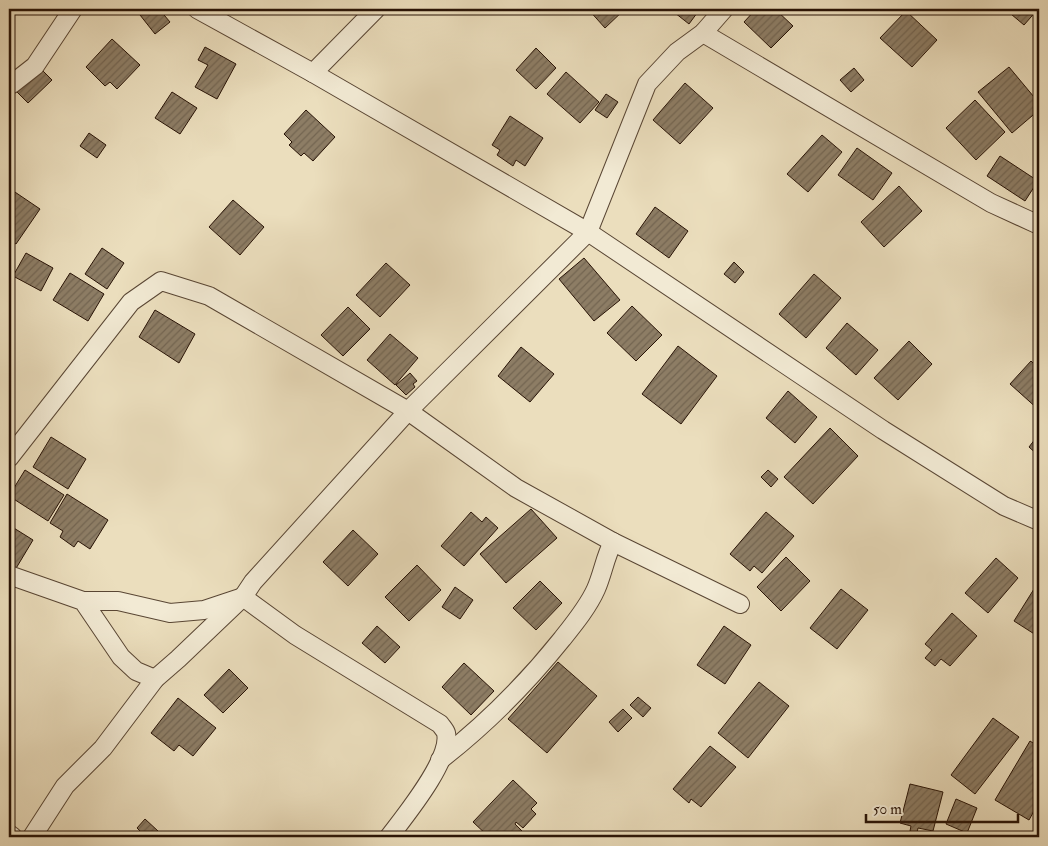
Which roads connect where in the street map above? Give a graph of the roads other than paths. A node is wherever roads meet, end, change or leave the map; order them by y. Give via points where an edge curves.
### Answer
1 (73, 9) edge
2 (197, 9) edge
3 (376, 9) edge
4 (724, 9) edge
5 (703, 34) junction
6 (313, 72) junction
7 (10, 85) edge
8 (1039, 225) edge
9 (588, 232) junction
10 (408, 411) junction
11 (9, 458) edge
12 (1039, 521) edge
13 (613, 542) junction
14 (9, 575) edge
15 (243, 597) junction
16 (82, 601) junction
17 (740, 604) dead end
18 (155, 679) junction
19 (440, 761) junction
20 (9, 834) edge
21 (14, 837) edge
22 (32, 837) edge
23 (389, 837) edge

1 - 7 street via 35,66
2 - 6 street
3 - 6 street
4 - 5 street
5 - 8 street via 991,202
5 - 9 street via 677,52 647,84
6 - 9 street
9 - 10 street
9 - 12 street via 883,430 1004,506
10 - 11 street via 209,296 161,281 131,302
10 - 13 street via 516,488
10 - 15 street
13 - 17 street
13 - 19 street via 596,589 544,662 480,727
14 - 16 street
15 - 16 street via 204,610 170,613 118,601
15 - 18 street
15 - 19 street via 295,634 440,724 446,732 446,743
16 - 18 street via 121,657 136,670
18 - 22 street via 103,748 65,786
19 - 23 street via 422,794
20 - 21 street

